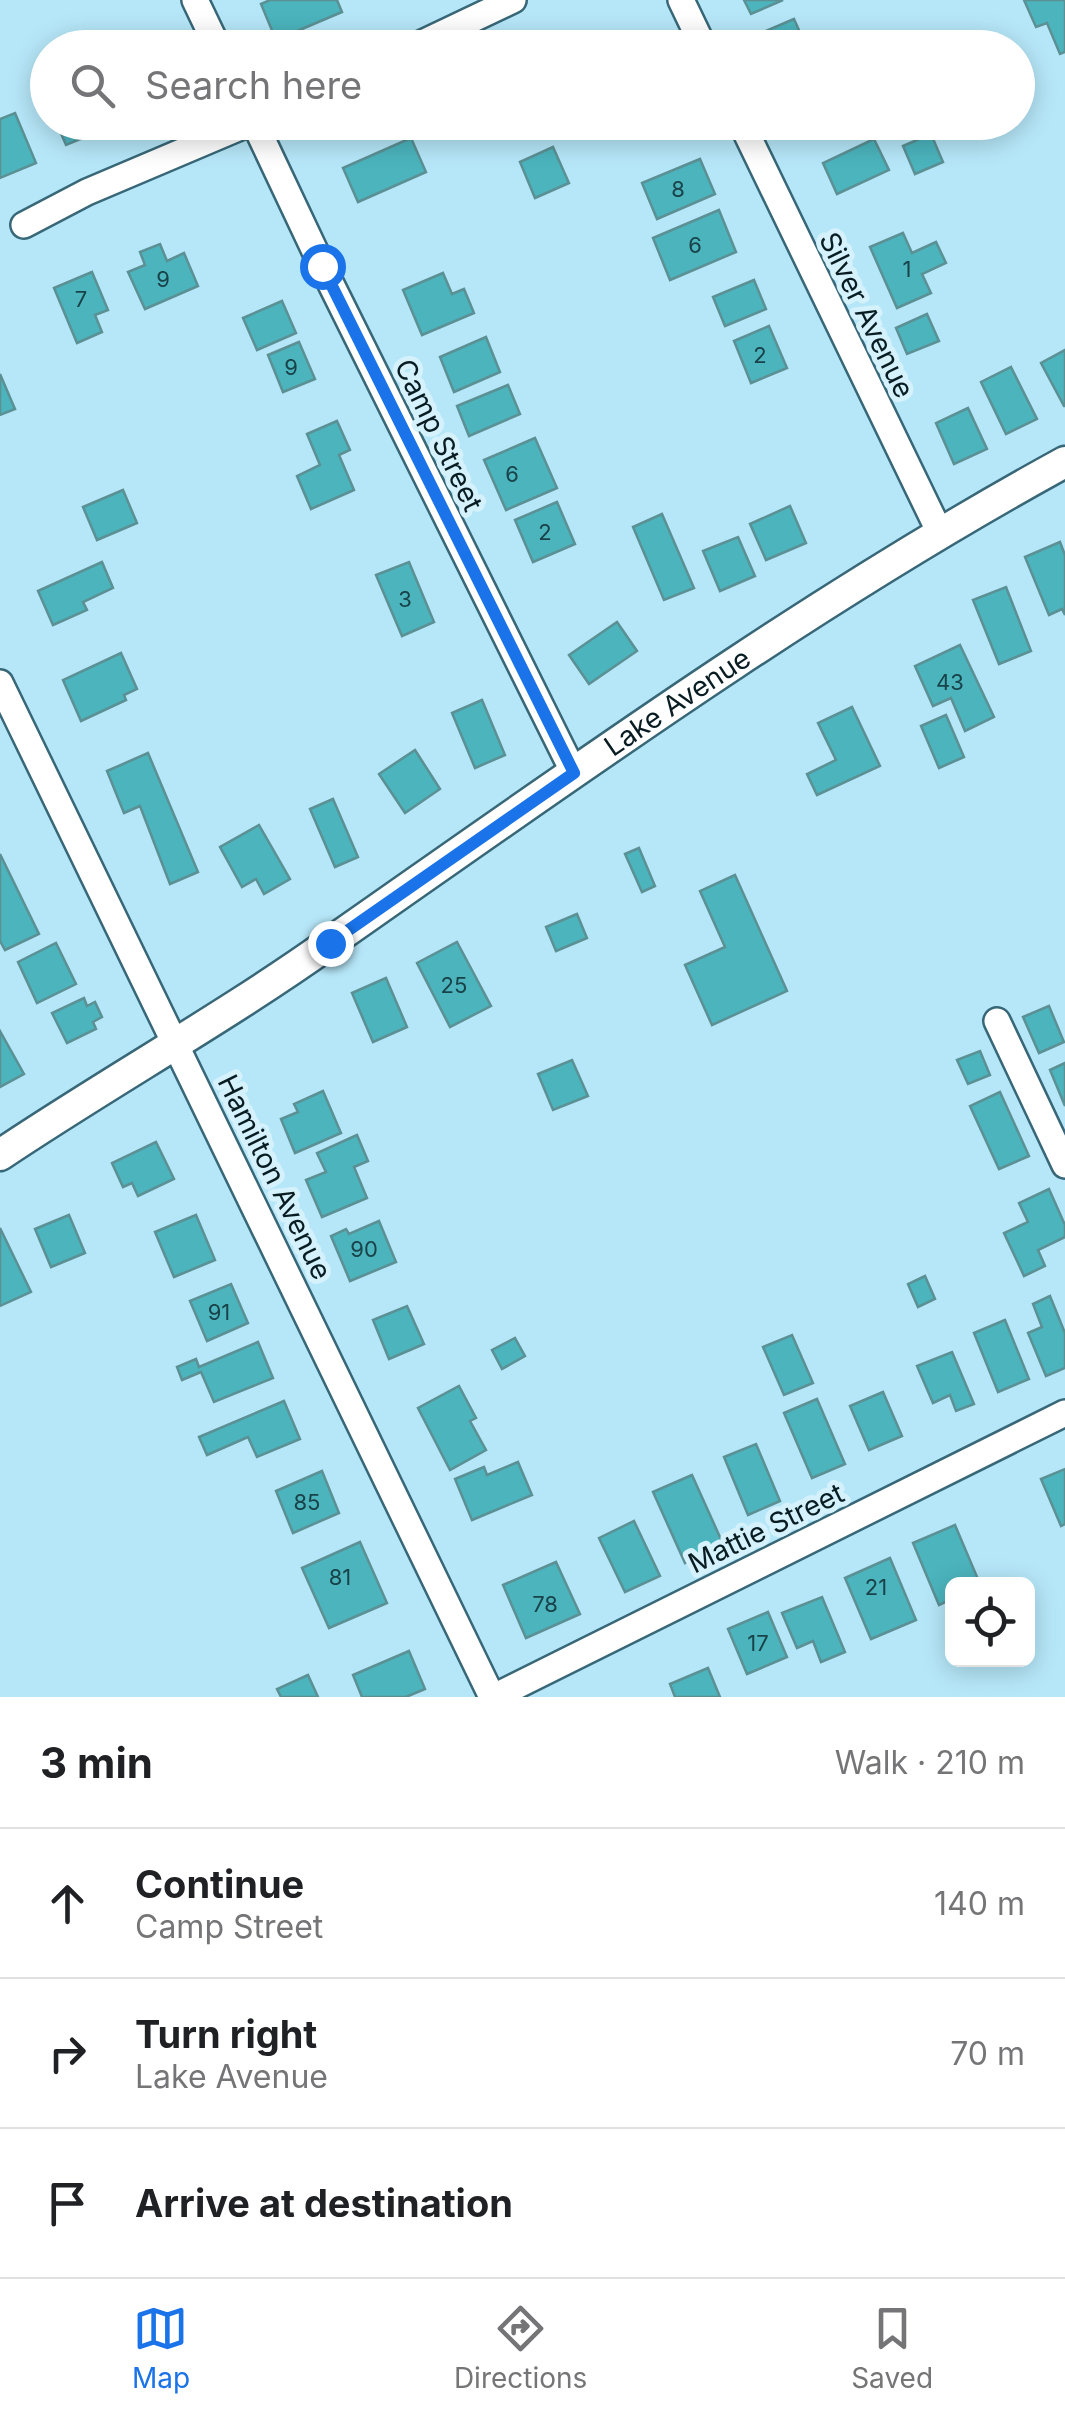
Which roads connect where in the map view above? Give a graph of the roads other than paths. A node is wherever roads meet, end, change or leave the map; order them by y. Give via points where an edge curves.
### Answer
1 (195, 0) edge
2 (513, 0) edge
3 (681, 0) edge
4 (209, 30) edge
5 (450, 30) edge
6 (695, 30) edge
7 (210, 140) edge
8 (262, 140) edge
9 (749, 140) edge
10 (24, 224) dead end
11 (1065, 462) edge
12 (940, 533) junction
13 (0, 684) edge
14 (574, 773) junction
15 (997, 1021) dead end
16 (176, 1041) junction
17 (0, 1155) edge
18 (1065, 1165) edge
19 (1065, 1413) edge
20 (493, 1697) edge

1 - 4 street
2 - 5 street
3 - 6 street
7 - 10 street
8 - 14 street, Camp Street
9 - 12 street, Silver Avenue
11 - 12 street, Lake Avenue
12 - 14 street, Lake Avenue
13 - 16 street, Hamilton Avenue
14 - 16 street, Lake Avenue
15 - 18 street
16 - 17 street, Lake Avenue
16 - 20 street, Hamilton Avenue
19 - 20 street, Mattie Street

